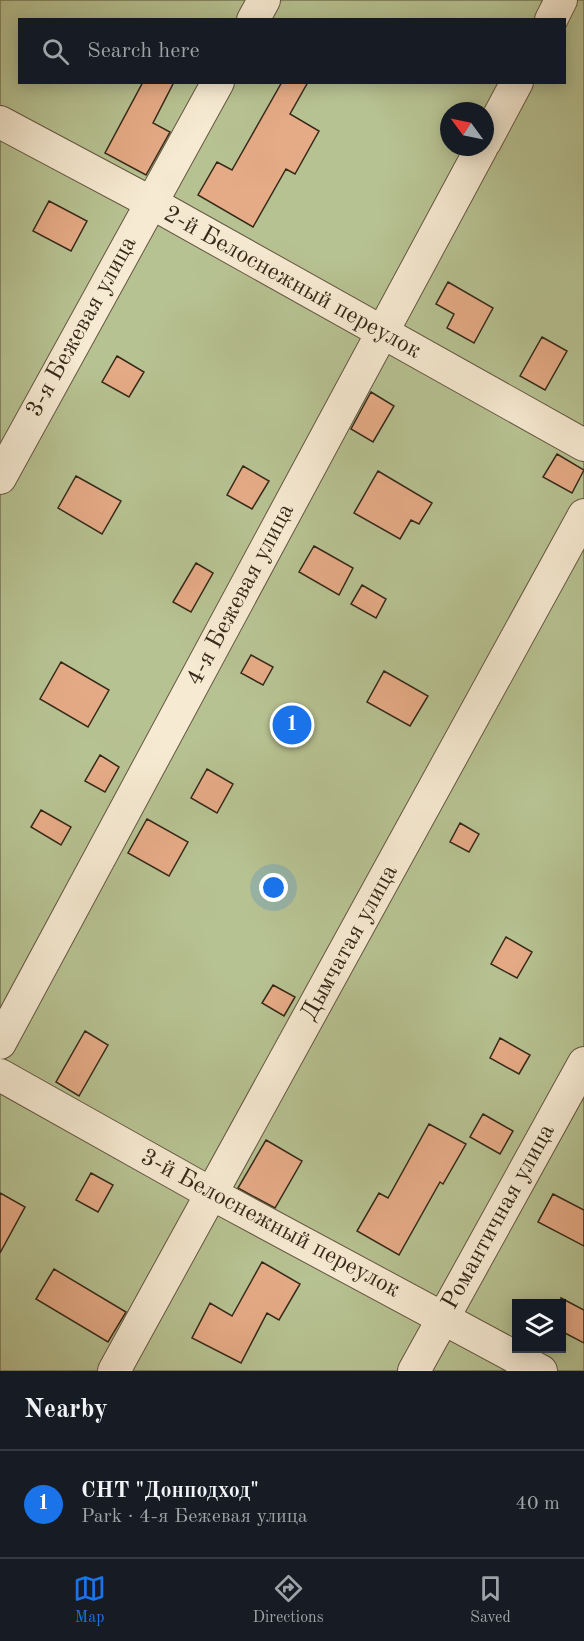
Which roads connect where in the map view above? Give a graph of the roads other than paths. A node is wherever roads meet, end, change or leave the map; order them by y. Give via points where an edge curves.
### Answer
1 (264, 0) edge
2 (561, 0) edge
3 (254, 18) edge
4 (552, 18) edge
5 (217, 84) edge
6 (516, 84) edge
7 (0, 122) edge
8 (494, 125) edge
9 (477, 156) edge
10 (150, 202) junction
11 (382, 334) junction
12 (584, 445) edge
13 (0, 478) edge
14 (584, 515) edge
15 (0, 1043) edge
16 (584, 1063) edge
17 (0, 1075) edge
18 (212, 1194) junction
19 (444, 1317) junction
20 (114, 1371) edge
21 (414, 1371) edge
22 (541, 1371) edge

1 - 3 street
2 - 4 street
5 - 10 street, 3-я Бежевая улица
6 - 8 street
7 - 10 street, 2-й Белоснежный переулок
9 - 11 street, 4-я Бежевая улица
10 - 11 street, 2-й Белоснежный переулок
10 - 13 street, 3-я Бежевая улица
11 - 12 street, 2-й Белоснежный переулок
11 - 15 street, 4-я Бежевая улица
14 - 18 street, Дымчатая улица
16 - 19 street, Романтичная улица
17 - 18 street, 3-й Белоснежный переулок
18 - 19 street, 3-й Белоснежный переулок
18 - 20 street, Дымчатая улица
19 - 21 street, Романтичная улица
19 - 22 street, 3-й Белоснежный переулок

